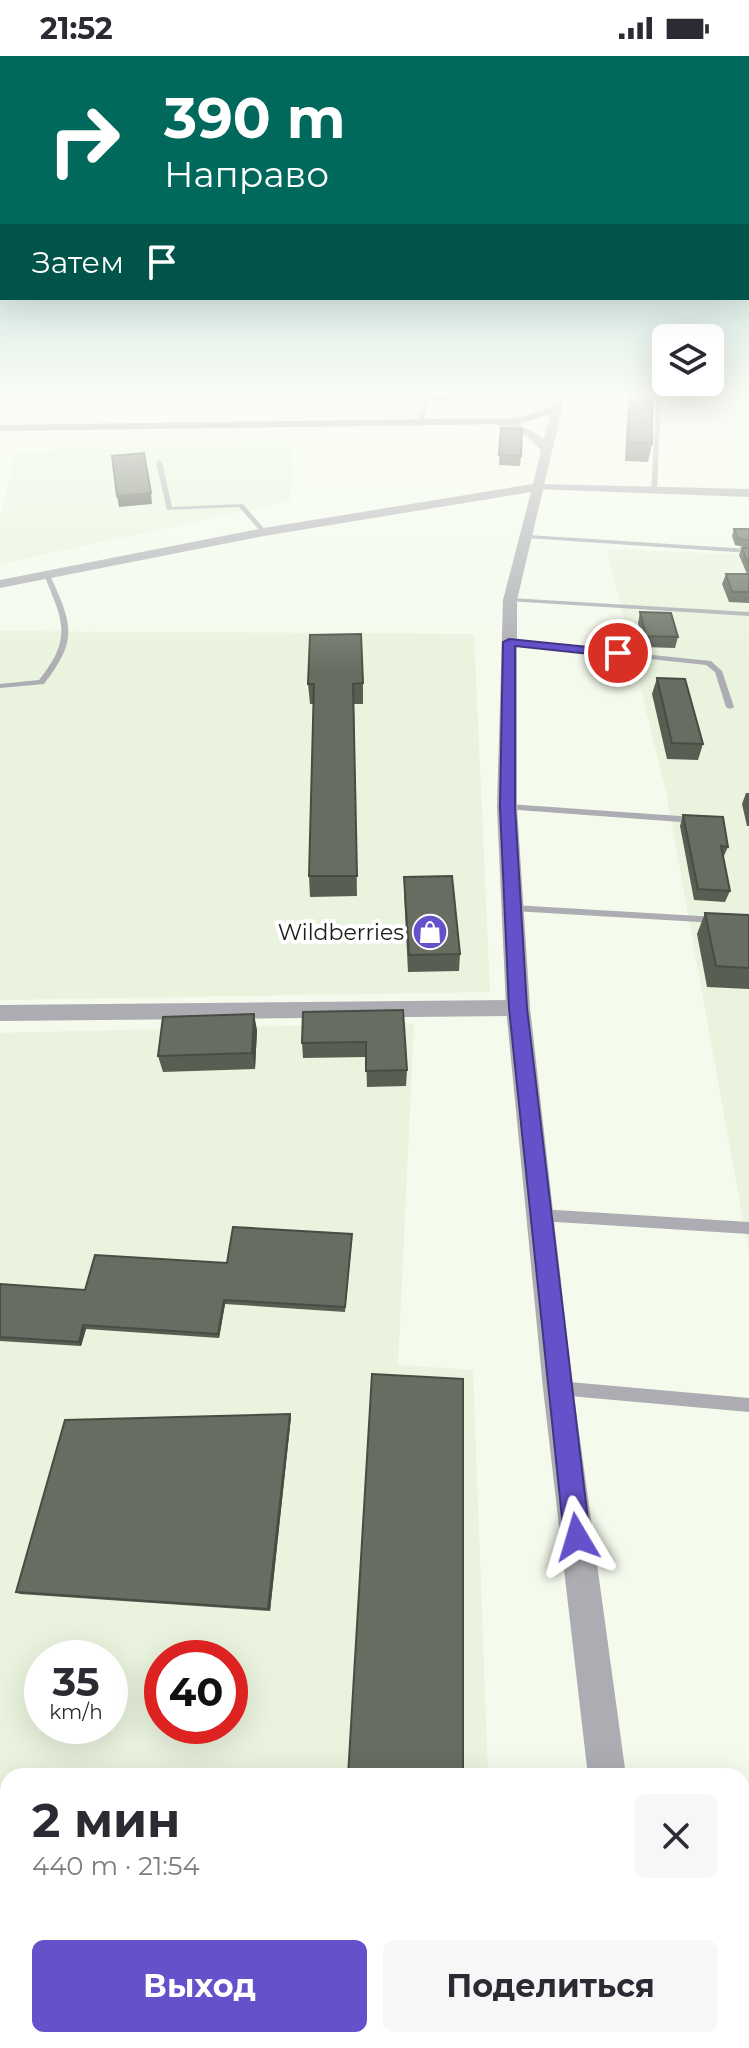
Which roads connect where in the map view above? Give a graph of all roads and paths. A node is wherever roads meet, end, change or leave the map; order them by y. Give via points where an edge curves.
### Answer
1 (164, 486) edge
2 (654, 486) edge
3 (539, 487) junction
4 (654, 492) junction
5 (749, 493) edge
6 (264, 532) junction
7 (528, 537) junction
8 (749, 551) edge
9 (47, 575) junction
10 (0, 584) edge
11 (510, 600) junction
12 (749, 614) edge
13 (509, 642) junction
14 (0, 686) edge
15 (730, 707) dead end
16 (507, 807) junction
17 (698, 820) edge
18 (513, 908) junction
19 (733, 921) edge
20 (518, 1008) junction
21 (0, 1013) edge
22 (540, 1215) junction
23 (749, 1228) edge
24 (558, 1388) junction
25 (749, 1405) edge
26 (606, 1768) edge

1 - 6 lane via 169,509 241,505
2 - 4 lane
3 - 4 street
3 - 6 street
3 - 7 street
4 - 5 street
6 - 9 street
7 - 8 lane
7 - 11 street
9 - 10 street
9 - 14 lane via 68,624 60,660 41,682
11 - 12 lane
11 - 13 street
13 - 15 lane via 708,663 718,671
13 - 16 street
16 - 17 lane
16 - 18 street
18 - 19 lane
18 - 20 street
20 - 21 street
20 - 22 street
22 - 23 lane
22 - 24 street
24 - 25 lane
24 - 26 street

